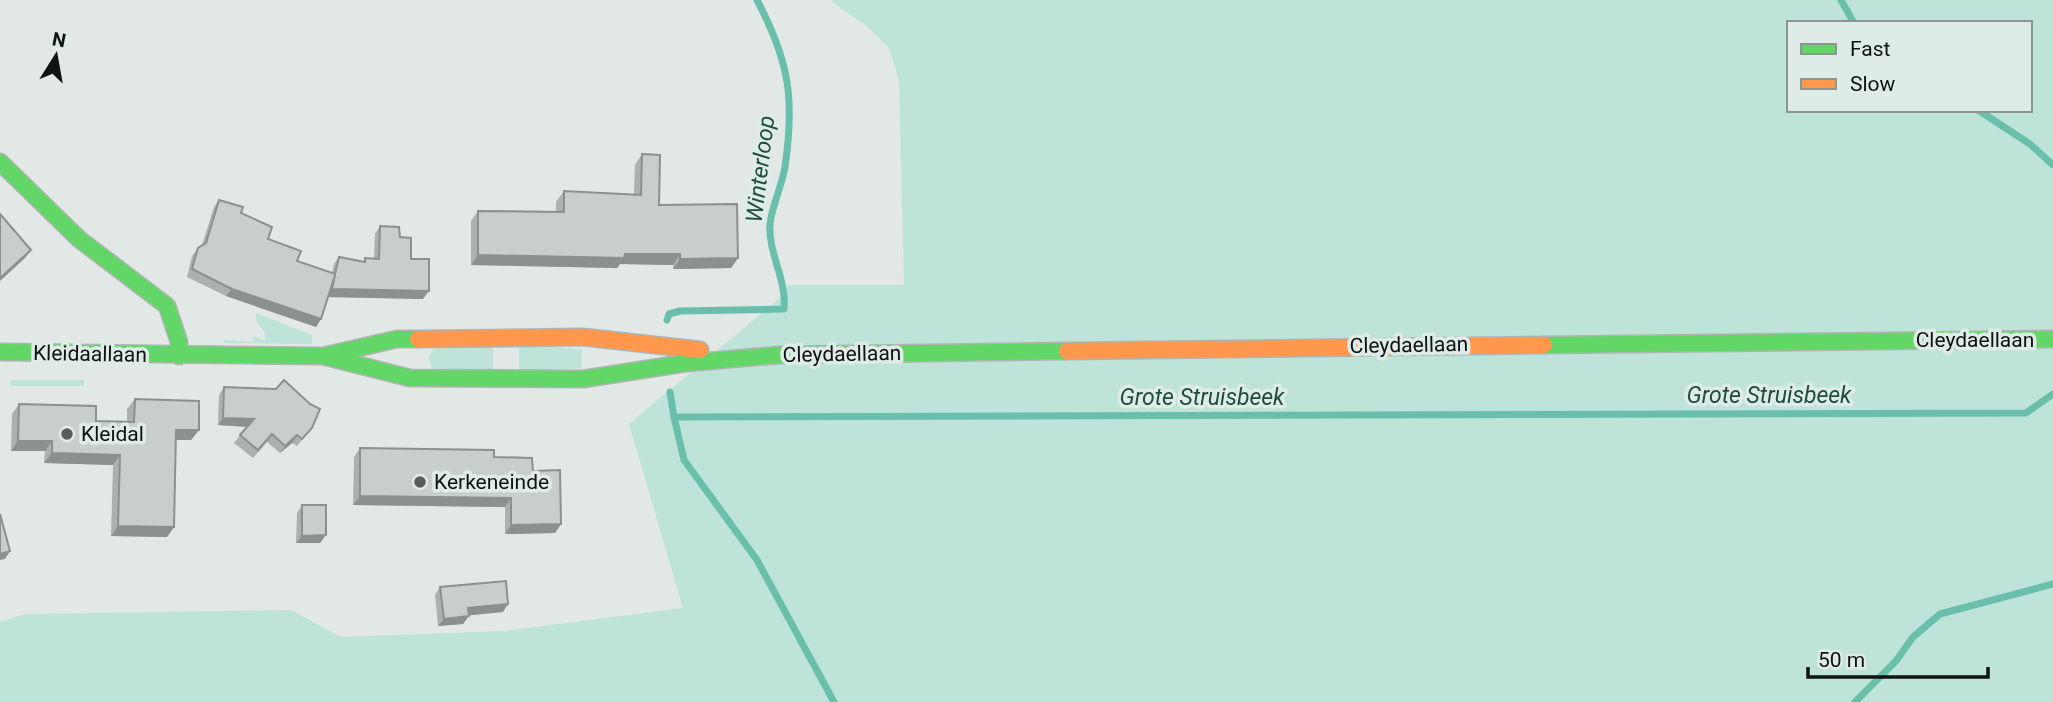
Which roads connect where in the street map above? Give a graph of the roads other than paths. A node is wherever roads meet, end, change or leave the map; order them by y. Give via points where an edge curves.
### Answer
1 (0, 162) edge
2 (2050, 339) edge
3 (0, 352) edge
4 (764, 355) junction
5 (179, 356) junction
6 (323, 356) junction

1 - 5 street via 79,239 167,306
2 - 4 street, Cleydaellaan
3 - 5 street, Kleidaallaan
4 - 6 street via 583,337 397,339
4 - 6 street via 583,379 410,378
5 - 6 street

